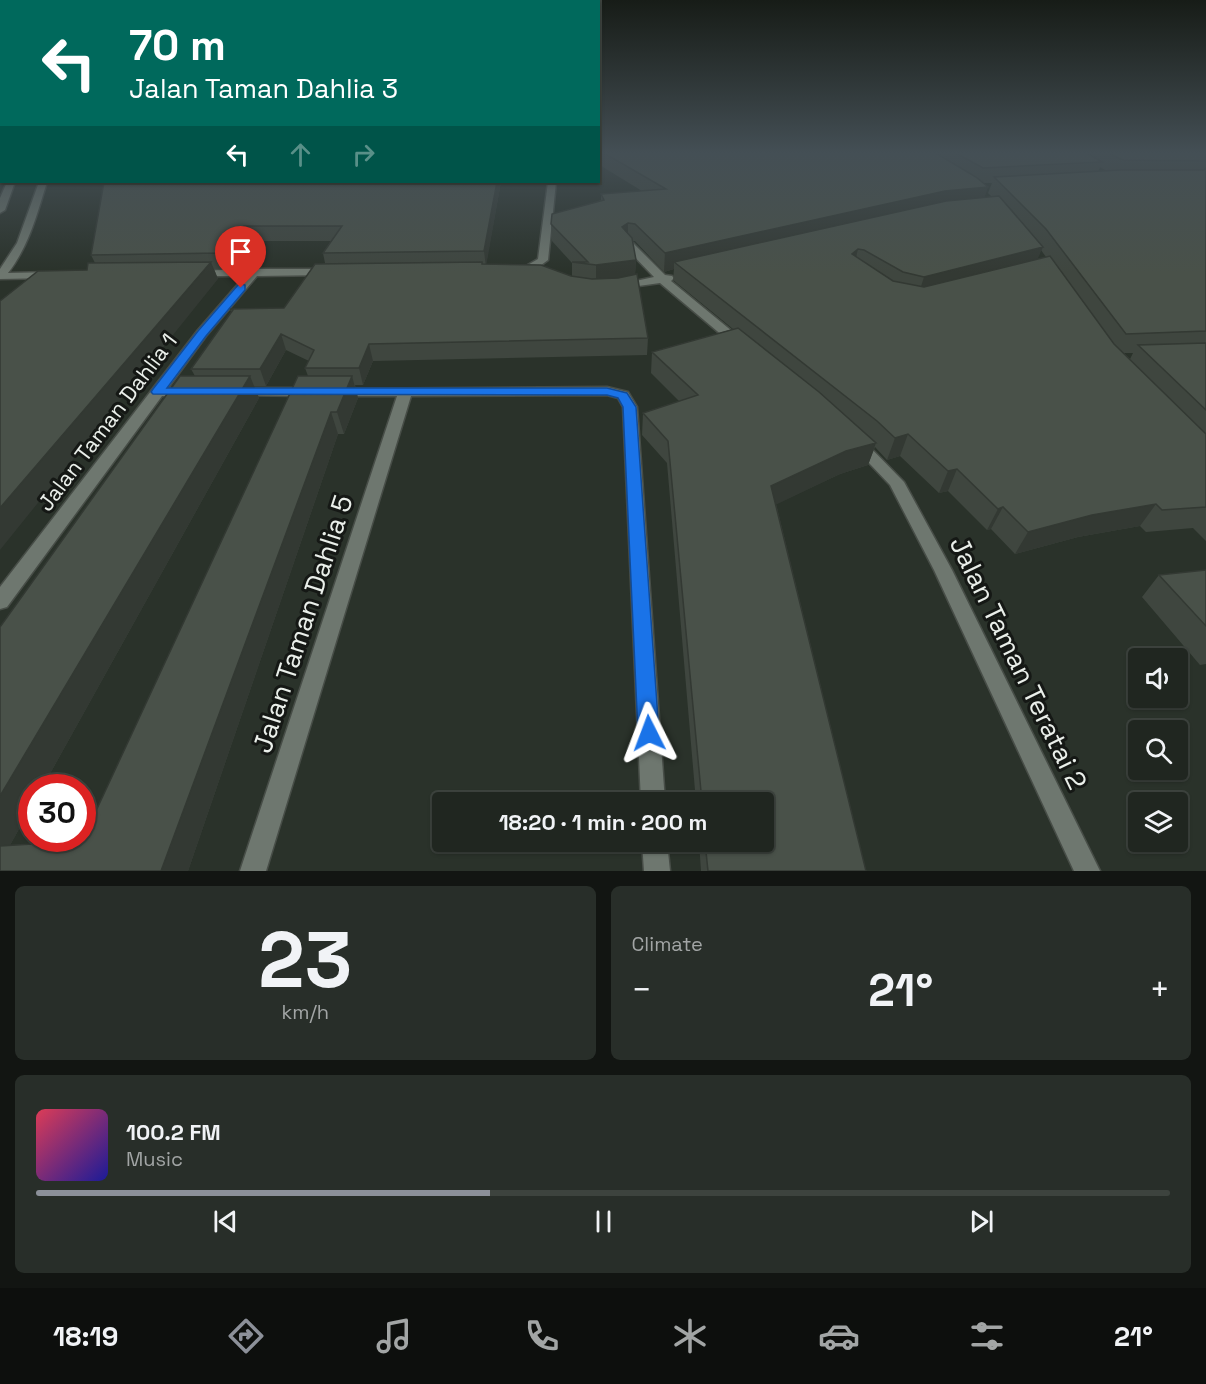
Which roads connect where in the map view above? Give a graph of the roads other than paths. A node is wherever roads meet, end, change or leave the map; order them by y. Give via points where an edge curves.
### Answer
1 (7, 193) edge
2 (40, 193) edge
3 (551, 193) edge
4 (0, 210) edge
5 (629, 245) edge
6 (254, 272) junction
7 (335, 272) edge
8 (506, 272) edge
9 (185, 273) edge
10 (684, 274) edge
11 (70, 275) edge
12 (0, 276) edge
13 (661, 279) junction
14 (609, 288) edge
15 (753, 354) edge
16 (158, 392) junction
17 (205, 392) edge
18 (228, 392) edge
19 (405, 393) junction
20 (846, 433) edge
21 (0, 601) edge
22 (652, 792) edge
23 (656, 852) edge
24 (253, 871) edge
25 (657, 871) edge
26 (1087, 871) edge

1 - 4 street
2 - 12 street via 24,242
3 - 8 street via 543,260 534,270
5 - 13 street
6 - 7 street
6 - 9 street
6 - 16 street, Jalan Taman Dahlia 1
10 - 13 street
11 - 12 street
13 - 14 street
13 - 15 street
16 - 17 street
16 - 21 street, Jalan Taman Dahlia 1
18 - 19 street
19 - 22 street via 607,391 623,395 630,407
19 - 24 street, Jalan Taman Dahlia 5
20 - 26 street, Jalan Taman Teratai 2 via 896,482 943,570
23 - 25 street

